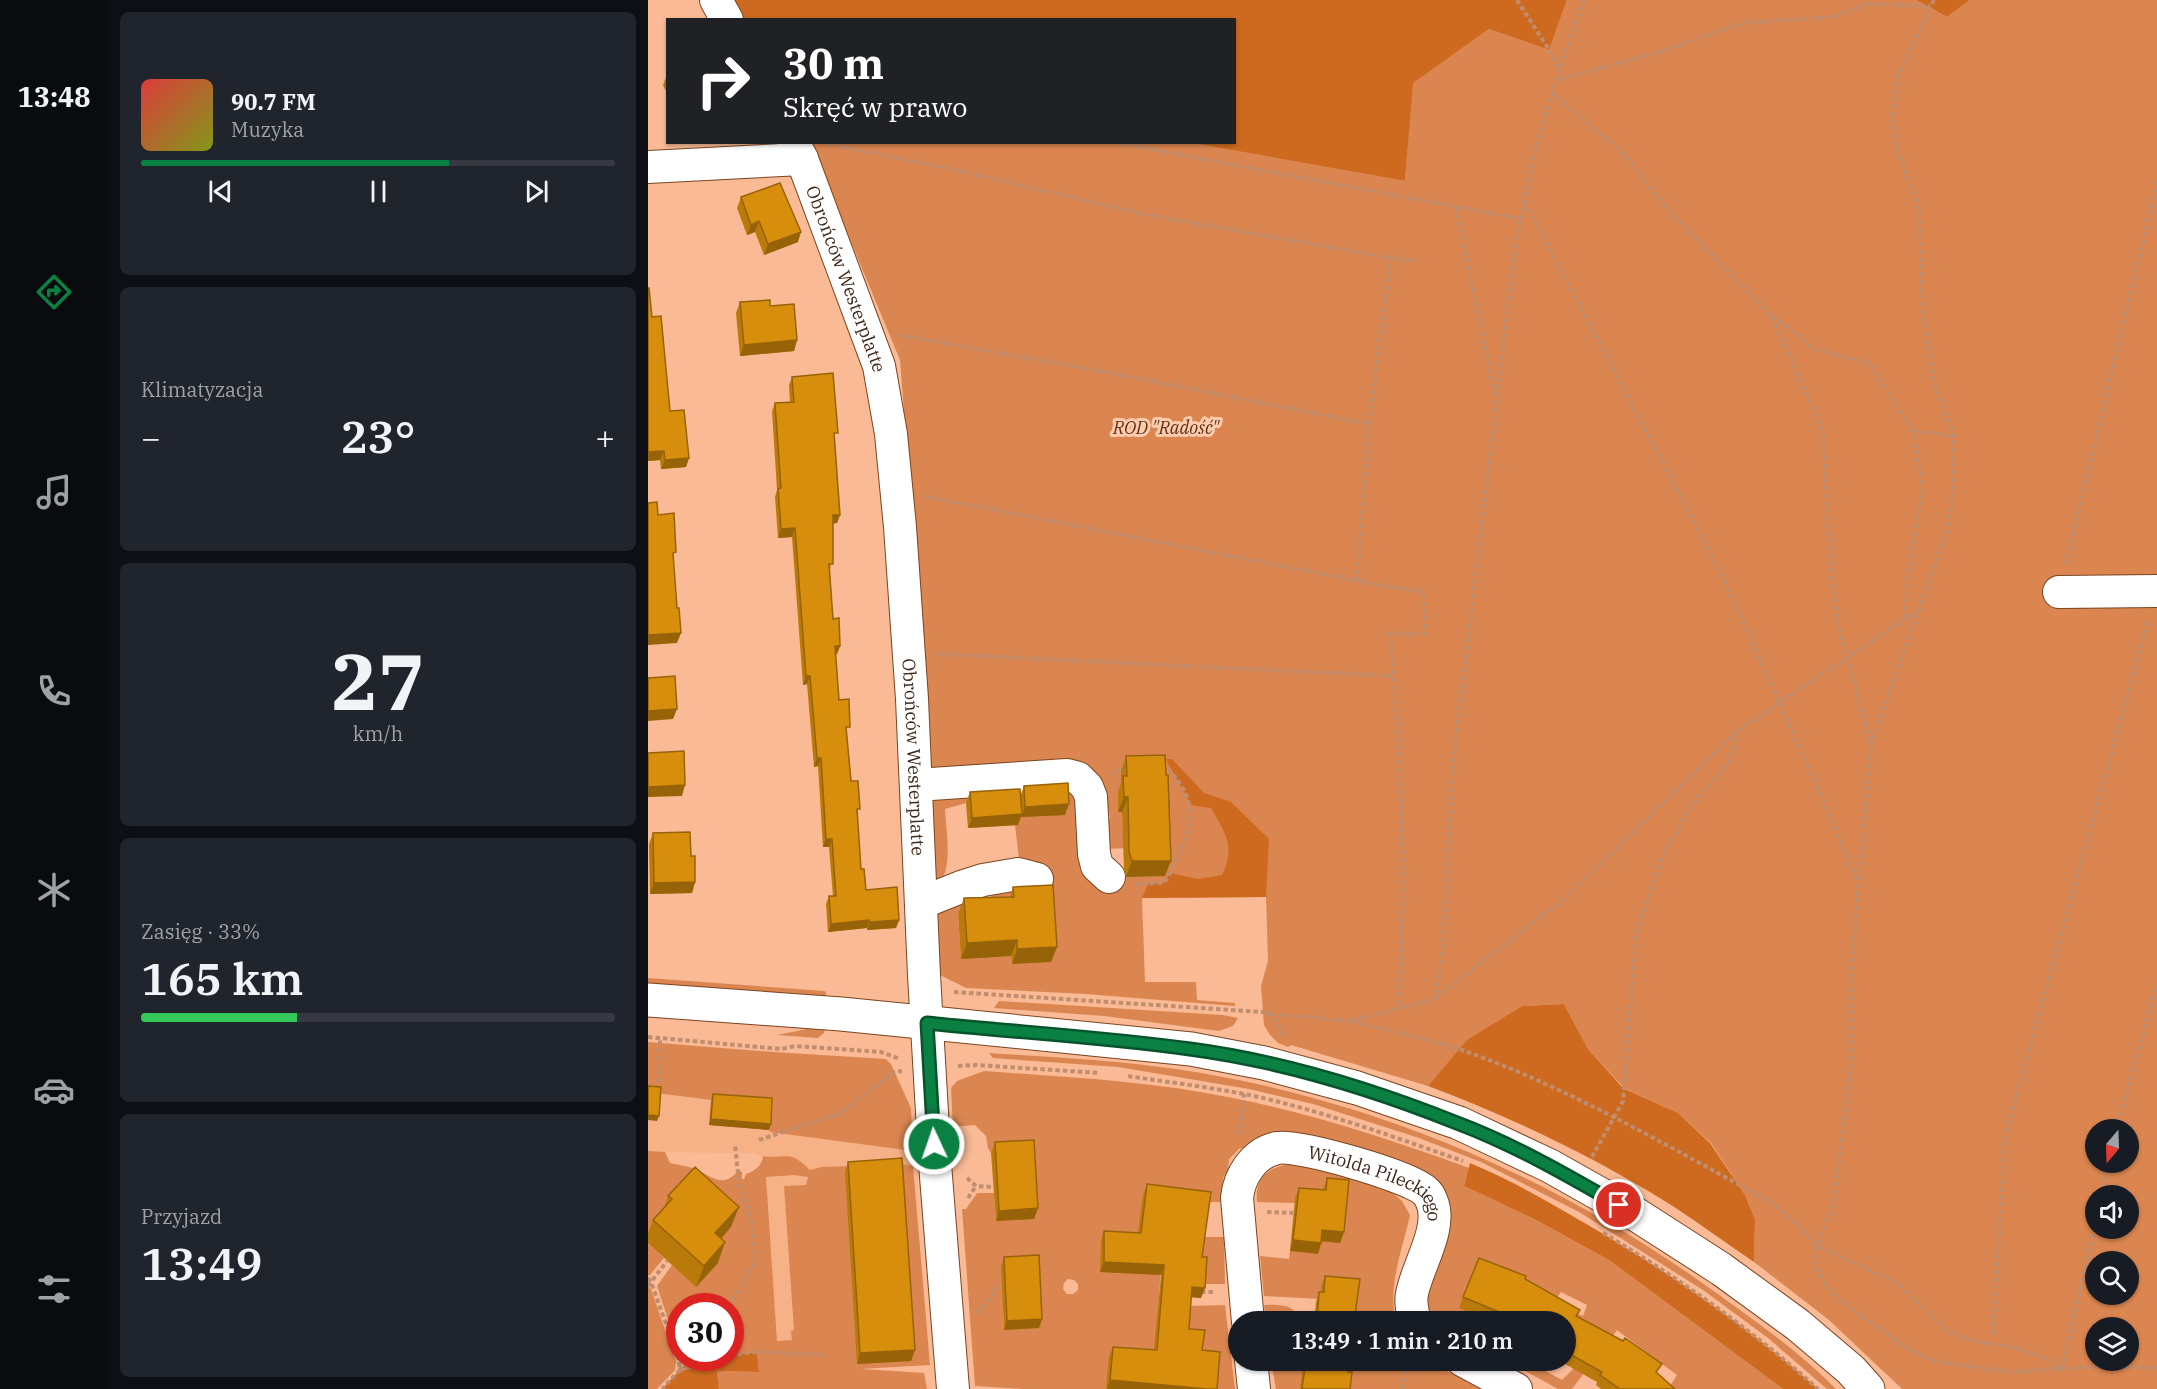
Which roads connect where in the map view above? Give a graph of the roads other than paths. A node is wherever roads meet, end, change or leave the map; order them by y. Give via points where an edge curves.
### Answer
1 (716, 0) edge
2 (726, 18) edge
3 (806, 148) edge
4 (648, 167) edge
5 (2156, 591) edge
6 (2059, 592) road end
7 (916, 786) junction
8 (1109, 863) road end
9 (1037, 879) dead end
10 (921, 903) junction
11 (648, 1000) edge
12 (927, 1023) junction
13 (1247, 1311) edge
14 (1413, 1311) edge
15 (1252, 1371) edge
16 (1482, 1371) edge
17 (953, 1389) edge
18 (1254, 1389) edge
19 (1516, 1389) edge
20 (1868, 1389) edge

1 - 2 street
3 - 4 street
3 - 7 street, Obrońców Westerplatte via 881,378 891,434
5 - 6 street
7 - 8 street via 1067,775 1077,778 1089,792
7 - 10 street, Obrońców Westerplatte
9 - 10 street via 1018,874 983,880
10 - 12 street, Obrońców Westerplatte
11 - 12 main road
12 - 17 street, Obrońców Westerplatte
12 - 20 main road via 1191,1049 1264,1063 1357,1088 1459,1123 1550,1166 1721,1269 1798,1325
13 - 14 street, Witolda Pileckiego via 1238,1185 1254,1162 1277,1148 1298,1149 1403,1178 1426,1191 1434,1217 1411,1296
15 - 18 street
16 - 19 street

